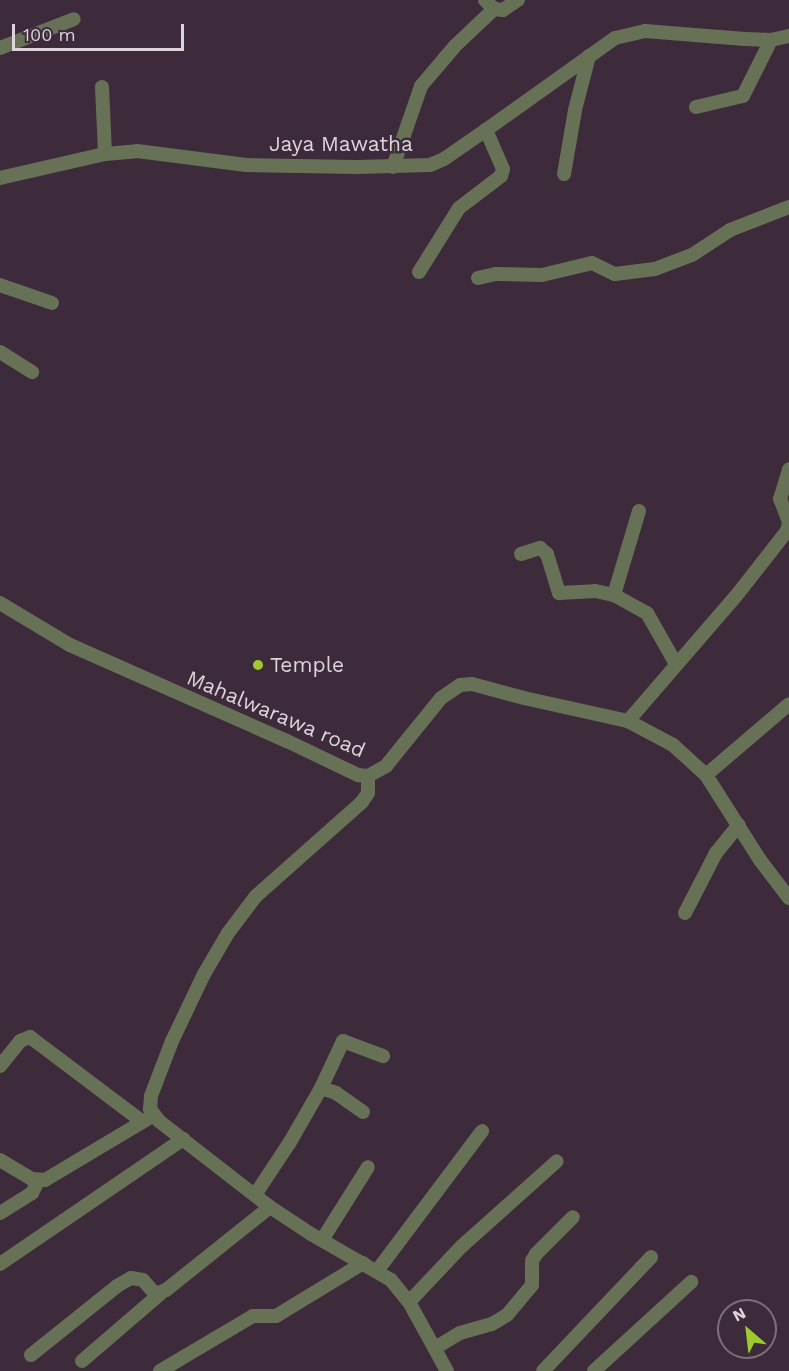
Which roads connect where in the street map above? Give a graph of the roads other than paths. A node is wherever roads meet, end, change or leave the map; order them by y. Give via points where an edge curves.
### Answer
1 (518, 0) edge
2 (490, 4) edge
3 (74, 19) dead end
4 (789, 36) edge
5 (771, 40) junction
6 (0, 48) edge
7 (589, 56) junction
8 (102, 87) dead end
9 (696, 107) dead end
10 (486, 130) junction
11 (105, 154) junction
12 (393, 167) junction
13 (564, 174) dead end
14 (0, 178) edge
15 (789, 207) edge
16 (419, 272) dead end
17 (478, 278) dead end
18 (0, 285) edge
19 (52, 303) dead end
20 (0, 352) edge
21 (32, 372) dead end
22 (789, 469) edge
23 (639, 511) dead end
24 (521, 554) dead end
25 (614, 595) junction
26 (0, 603) edge
27 (676, 664) junction
28 (789, 704) edge
29 (628, 721) junction
30 (706, 775) junction
31 (368, 776) junction
32 (739, 825) junction
33 (789, 898) edge
34 (685, 914) dead end
35 (383, 1056) dead end
36 (0, 1066) edge
37 (321, 1088) junction
38 (363, 1112) dead end
39 (148, 1119) junction
40 (482, 1131) dead end
41 (183, 1139) junction
42 (0, 1160) edge
43 (557, 1161) dead end
44 (368, 1167) dead end
45 (38, 1181) junction
46 (255, 1195) junction
47 (270, 1207) junction
48 (0, 1213) edge
49 (573, 1217) dead end
50 (322, 1240) junction
51 (651, 1257) dead end
52 (363, 1263) junction
53 (0, 1264) edge
54 (377, 1271) junction
55 (691, 1282) dead end
56 (160, 1294) junction
57 (410, 1302) junction
58 (435, 1348) junction
59 (31, 1355) dead end
60 (82, 1361) dead end
61 (160, 1371) edge
62 (447, 1371) edge
63 (543, 1371) edge
64 (594, 1371) edge

1 - 2 street via 503,10
2 - 12 street via 421,86
3 - 6 street
4 - 5 street, Jaya Mawatha
5 - 7 street, Jaya Mawatha via 645,31 615,38
5 - 9 street via 743,96
7 - 10 street, Jaya Mawatha
7 - 13 street
8 - 11 street
10 - 12 street, Jaya Mawatha via 438,162
10 - 16 street via 503,169 501,176 459,208
11 - 12 street, Jaya Mawatha via 137,151 246,165
11 - 14 street, Jaya Mawatha
15 - 17 street via 730,230 692,255 655,269 615,274 592,263 542,275 496,273
18 - 19 street
20 - 21 street
22 - 27 street via 780,499 789,522 786,531
23 - 25 street
24 - 25 street via 540,548 548,554 559,593 595,591
25 - 27 street via 646,614
26 - 31 street, Mahalwarawa road via 70,645 348,771
27 - 29 street
28 - 30 street
29 - 30 street, Mahalwarawa road via 673,745
29 - 31 street, Mahalwarawa road via 472,684 460,685 441,698 386,766
30 - 32 street, Mahalwarawa road
31 - 39 street via 368,792 362,802 256,896 228,933 172,1041 151,1096
32 - 33 street, Mahalwarawa road
32 - 34 street via 716,853
35 - 37 street via 343,1041
36 - 39 street via 20,1041 30,1036
37 - 38 street via 336,1093
37 - 46 street
39 - 41 street
39 - 45 street
40 - 54 street
41 - 46 street
41 - 53 street
42 - 45 street
43 - 57 street via 462,1246
44 - 50 street
45 - 48 street via 32,1193
46 - 47 street
47 - 50 street
47 - 56 street
49 - 58 street via 536,1254 532,1261 532,1285 507,1315 492,1324 460,1333
50 - 52 street
51 - 63 street
52 - 54 street
52 - 61 street via 276,1316 253,1316
54 - 57 street
55 - 64 street
56 - 59 street via 155,1294 138,1277 131,1278
56 - 60 street
57 - 58 street
58 - 62 street

